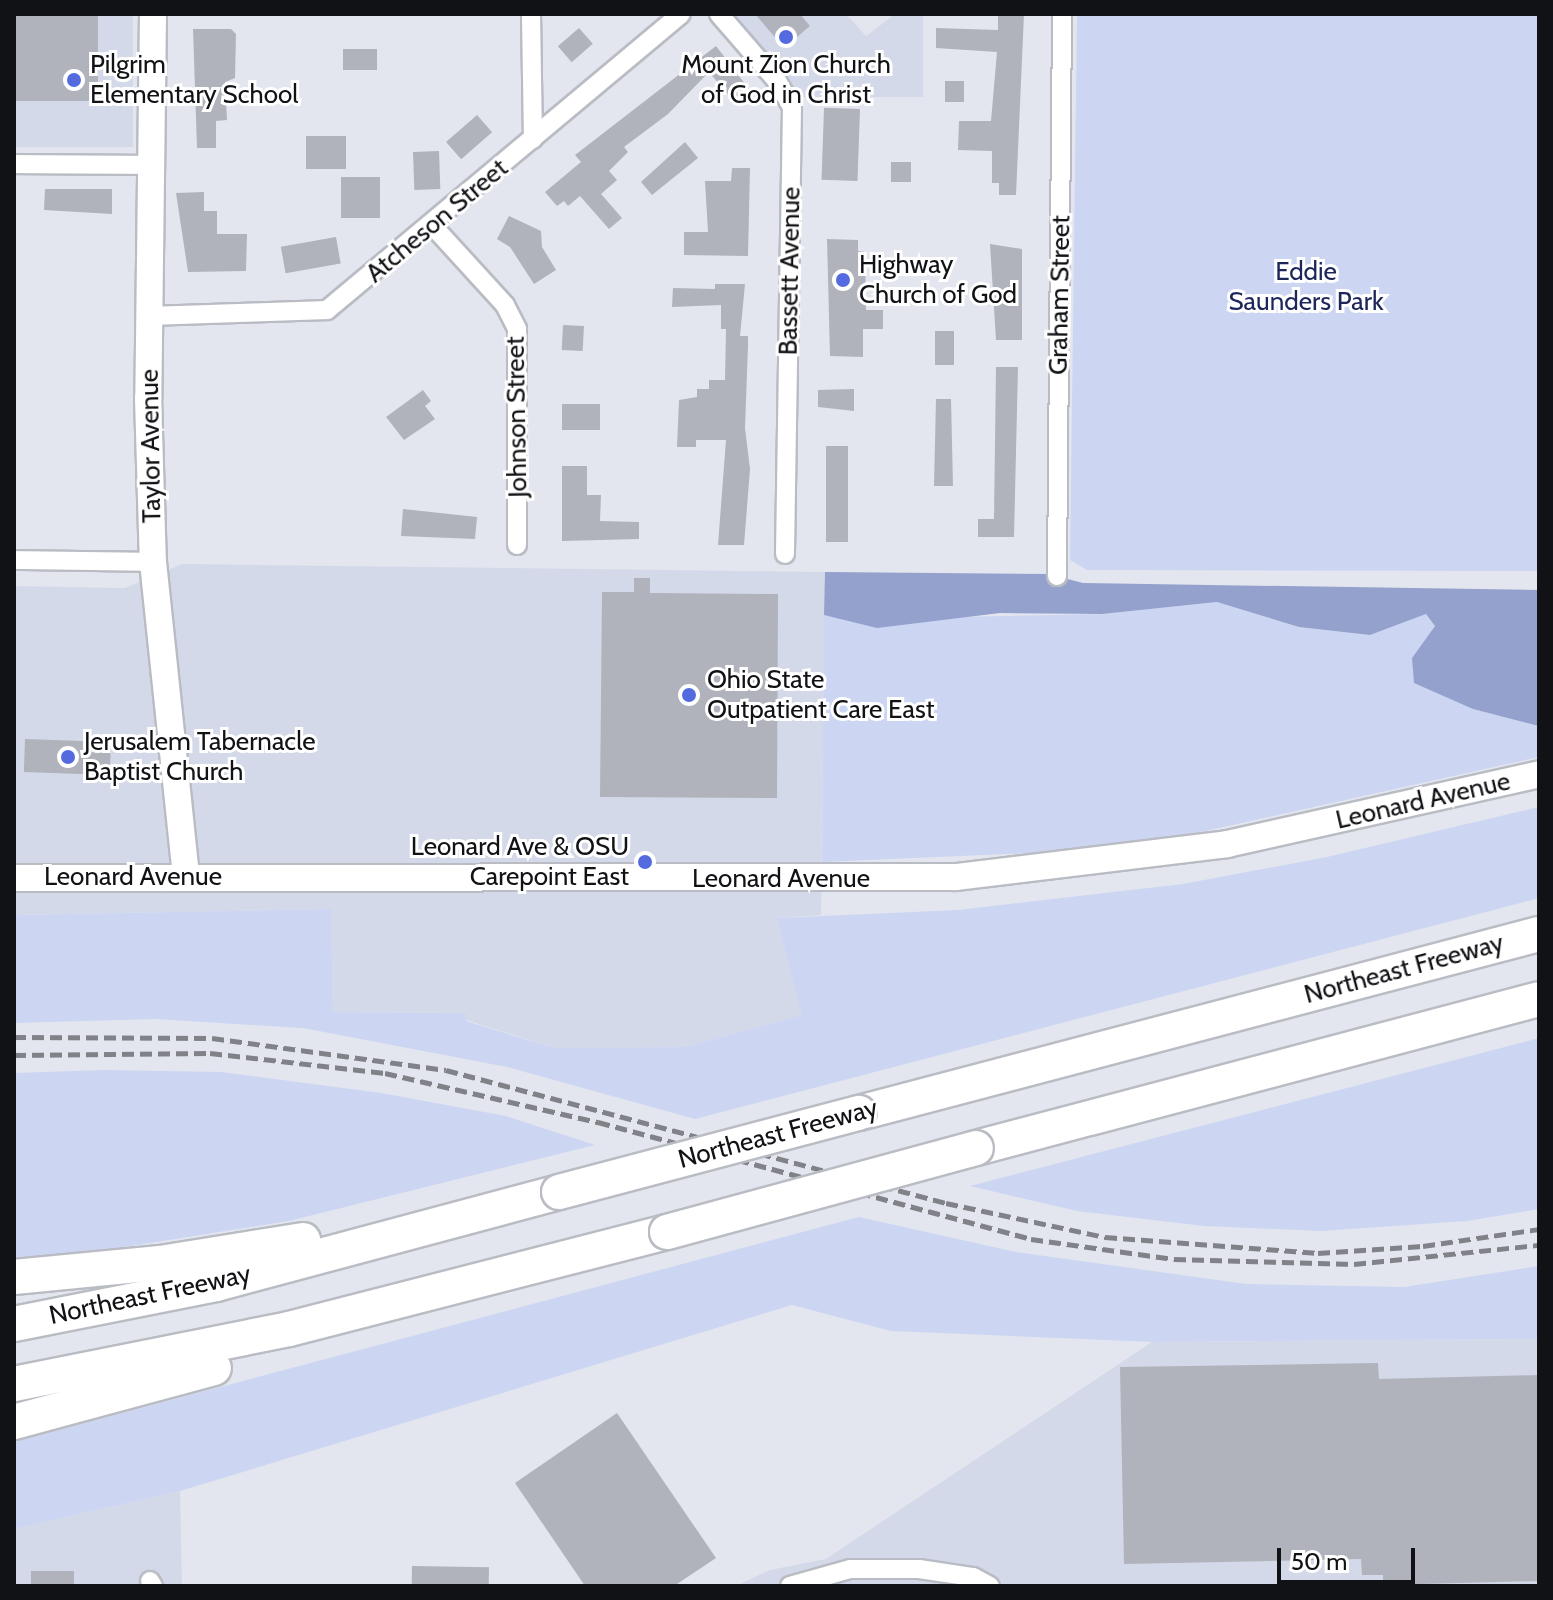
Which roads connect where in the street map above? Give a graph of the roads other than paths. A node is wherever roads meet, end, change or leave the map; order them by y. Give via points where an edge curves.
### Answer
1 (153, 14) edge
2 (531, 14) edge
3 (681, 14) edge
4 (719, 14) edge
5 (1062, 14) edge
6 (533, 139) junction
7 (14, 164) edge
8 (151, 165) junction
9 (432, 225) junction
10 (150, 316) junction
11 (517, 545) dead end
12 (785, 554) dead end
13 (14, 560) edge
14 (153, 562) junction
15 (1057, 576) dead end
16 (1539, 774) edge
17 (186, 877) junction
18 (14, 878) edge
19 (1539, 934) edge
20 (1539, 999) edge
21 (559, 1192) junction
22 (14, 1277) edge
23 (14, 1324) edge
24 (289, 1329) junction
25 (14, 1384) edge
26 (14, 1422) edge
27 (797, 1585) edge
28 (990, 1586) edge

1 - 8 street, Taylor Avenue
2 - 6 street
3 - 6 street, Atcheson Street
4 - 12 street, Bassett Avenue via 777,81 792,107
5 - 15 street, Graham Street
6 - 9 street, Atcheson Street
7 - 8 street
8 - 10 street, Taylor Avenue
9 - 10 street, Atcheson Street via 327,310
9 - 11 street, Johnson Street via 505,305 517,329
10 - 14 street, Taylor Avenue
13 - 14 street
14 - 17 street, Taylor Avenue
16 - 17 street, Leonard Avenue via 1227,844 956,877
17 - 18 street, Leonard Avenue
19 - 21 highway, Northeast Freeway, bridge
20 - 24 highway, bridge
21 - 22 highway via 247,1249
21 - 23 highway, Northeast Freeway via 216,1284
24 - 25 highway
24 - 26 highway via 219,1366
27 - 28 street via 850,1569 930,1569

